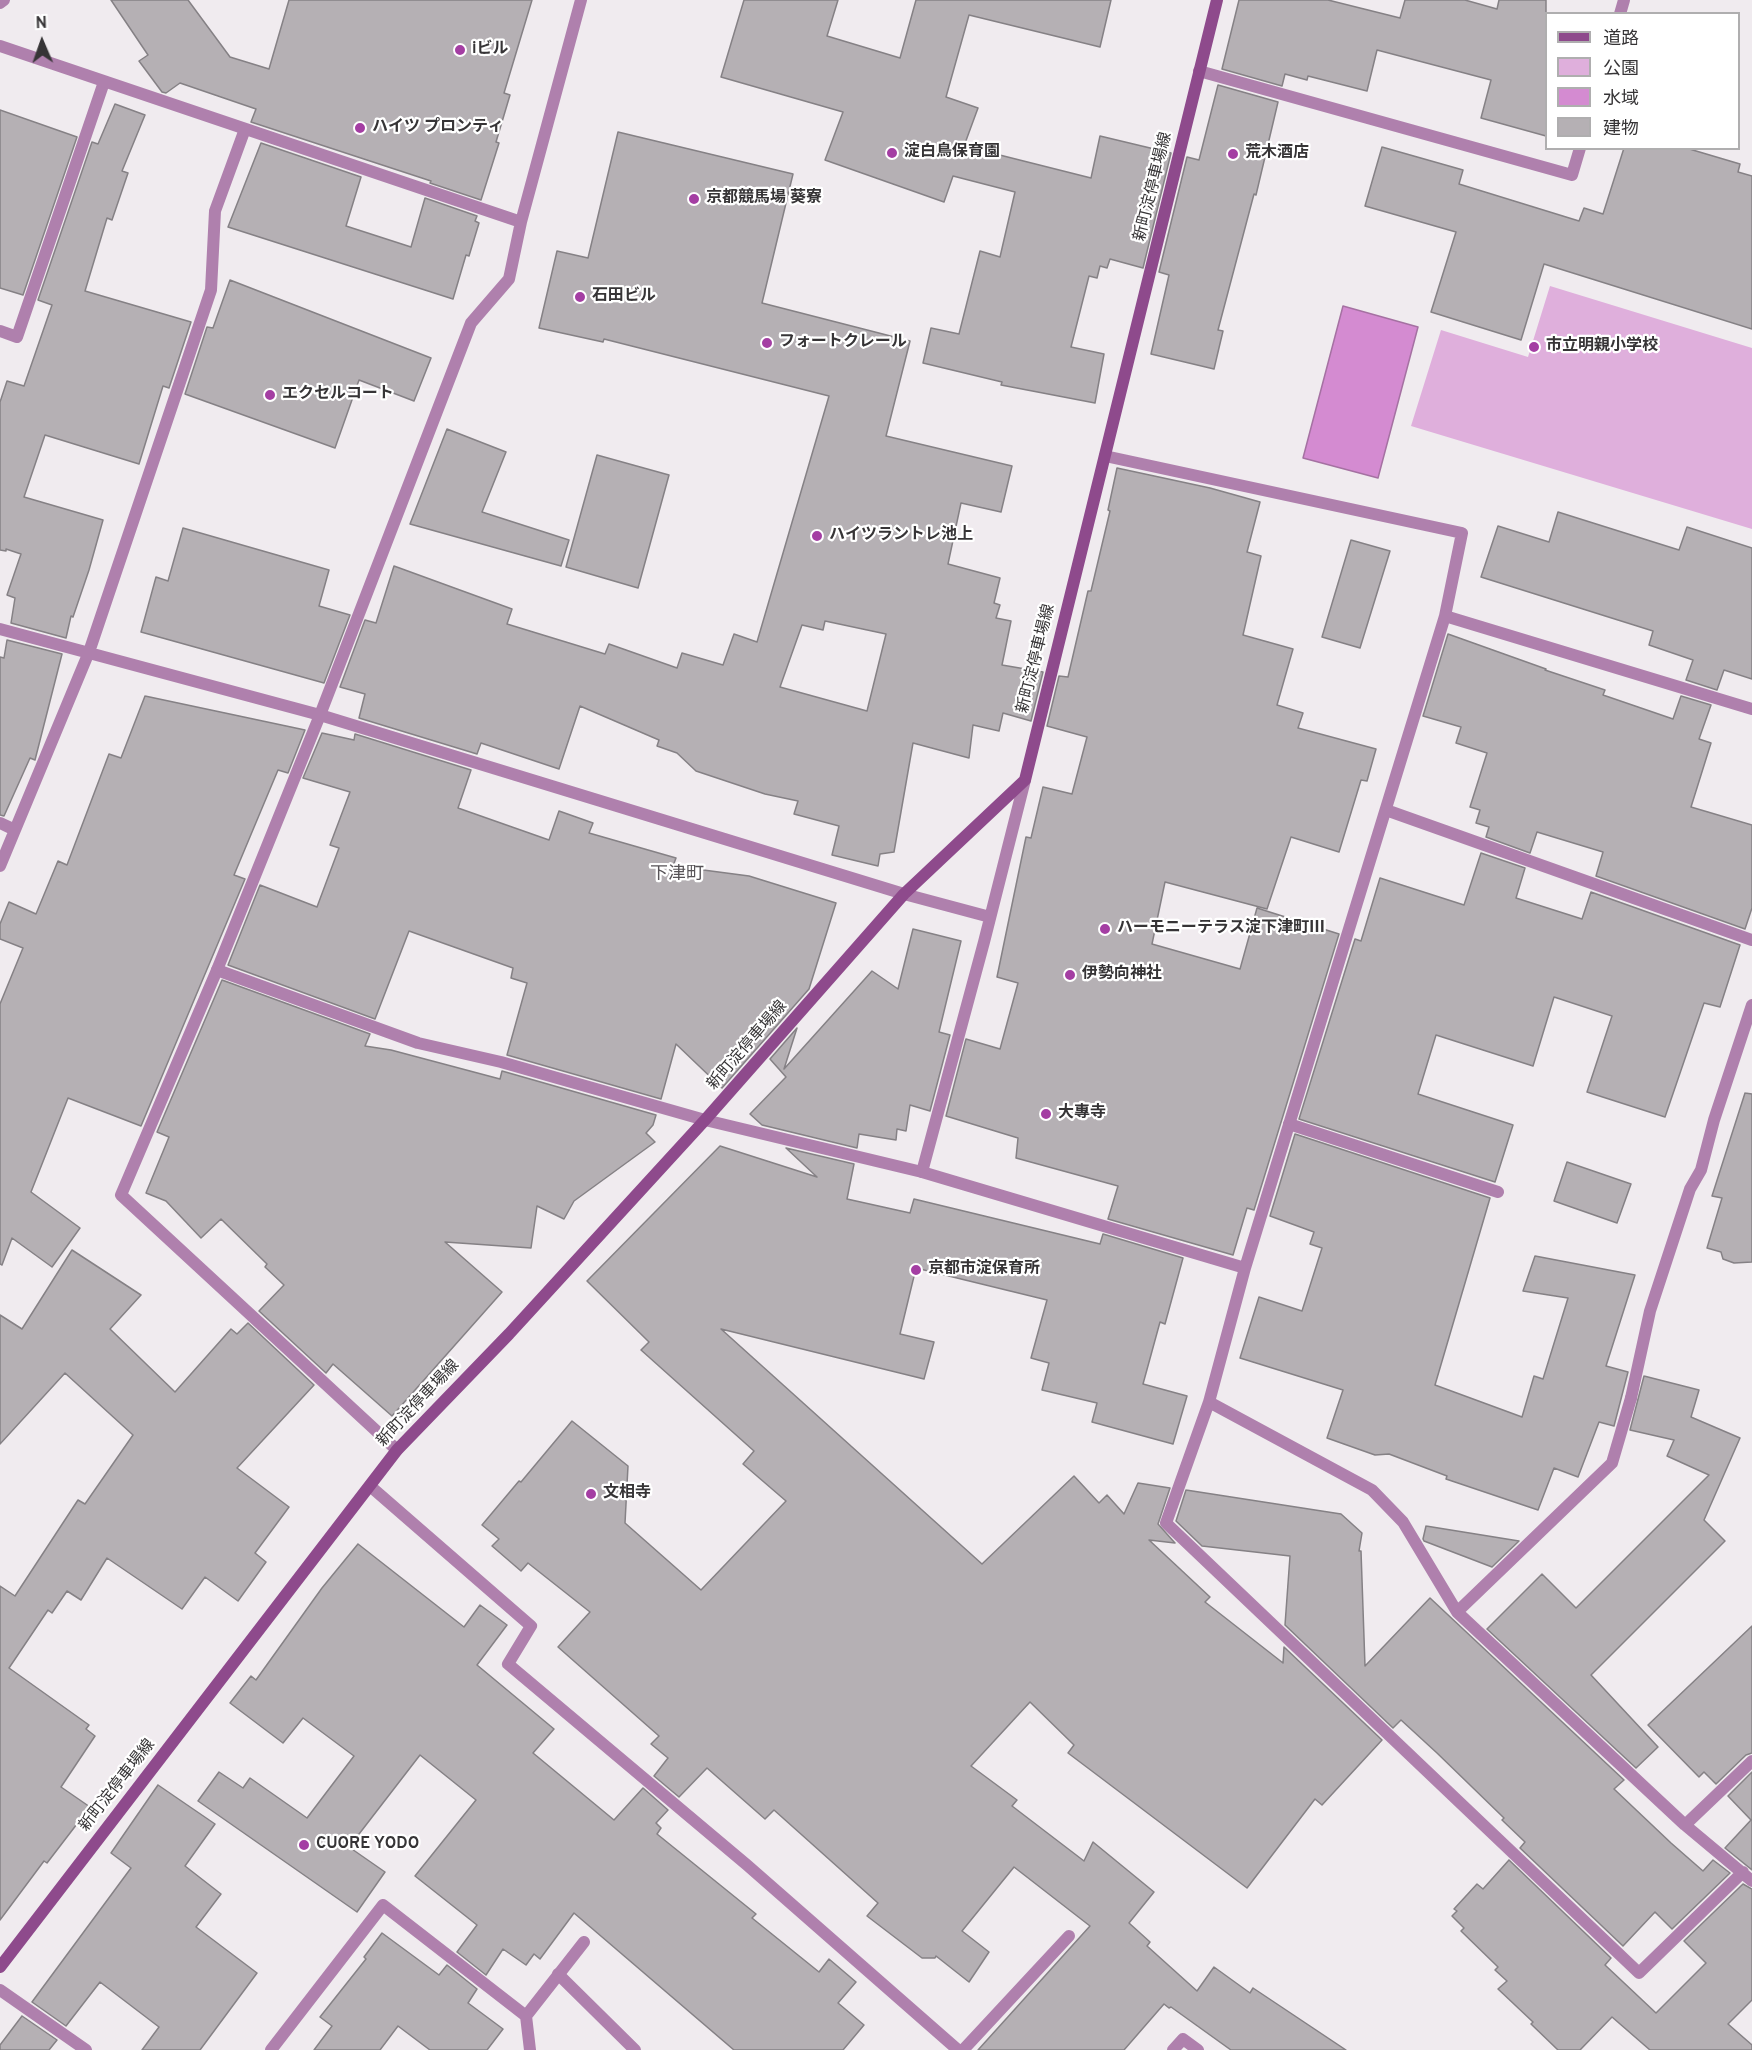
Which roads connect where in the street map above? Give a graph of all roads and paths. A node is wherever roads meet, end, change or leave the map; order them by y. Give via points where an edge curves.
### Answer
1 (4, 0) edge
2 (581, 0) edge
3 (1217, 0) edge
4 (0, 3) edge
5 (0, 46) edge
6 (1199, 70) junction
7 (104, 82) junction
8 (245, 129) junction
9 (1579, 150) edge
10 (521, 222) junction
11 (0, 331) edge
12 (1105, 456) junction
13 (1445, 616) junction
14 (0, 629) edge
15 (88, 652) junction
16 (1752, 709) edge
17 (320, 715) junction
18 (1025, 780) junction
19 (1386, 810) junction
20 (0, 823) edge
21 (15, 830) junction
22 (0, 866) edge
23 (904, 894) junction
24 (990, 917) junction
25 (1752, 940) edge
26 (217, 970) junction
27 (1752, 1005) edge
28 (705, 1120) junction
29 (1289, 1124) junction
30 (922, 1172) junction
31 (1498, 1192) dead end
32 (1245, 1268) junction
33 (1209, 1402) junction
34 (397, 1450) junction
35 (370, 1486) junction
36 (1457, 1612) junction
37 (1752, 1761) edge
38 (1685, 1825) junction
39 (1747, 1876) edge
40 (1069, 1936) dead end
41 (584, 1942) dead end
42 (0, 1967) edge
43 (558, 1974) junction
44 (0, 1990) edge
45 (526, 2016) junction
46 (86, 2050) edge
47 (271, 2050) edge
48 (530, 2050) edge
49 (635, 2050) edge
50 (958, 2050) edge
51 (963, 2050) edge
52 (1173, 2050) edge
53 (1198, 2050) edge

1 - 4 street
2 - 10 street
3 - 6 main road, 新町淀停車場線
5 - 7 street
6 - 9 street via 1572,175
6 - 12 main road, 新町淀停車場線
7 - 8 street
7 - 11 street via 17,337
8 - 10 street
8 - 15 street via 215,211 211,290
10 - 17 street via 509,279 471,323
12 - 13 street via 1462,532
12 - 18 main road, 新町淀停車場線
13 - 16 street
13 - 19 street
14 - 15 street
15 - 17 street
15 - 21 street
17 - 23 street
17 - 26 street
18 - 23 main road, 新町淀停車場線
18 - 24 street
19 - 25 street
19 - 29 street
20 - 21 street
21 - 22 street
23 - 24 street
23 - 28 main road, 新町淀停車場線
24 - 30 street
26 - 28 street via 418,1043 501,1062
26 - 34 street via 121,1196
27 - 36 street via 1701,1170 1690,1189 1650,1311 1612,1463
28 - 30 street
28 - 34 main road, 新町淀停車場線
29 - 31 street
29 - 32 street
30 - 32 street
32 - 33 street
33 - 36 street via 1372,1490 1403,1522
33 - 39 street via 1166,1523 1639,1973
34 - 35 main road, 新町淀停車場線
35 - 42 main road, 新町淀停車場線
35 - 50 street via 531,1626 508,1664 747,1865
36 - 38 street
37 - 38 street
38 - 39 street
40 - 51 street
41 - 43 street
43 - 45 street
43 - 49 street
44 - 46 street
45 - 47 street via 383,1905
45 - 48 street
52 - 53 street via 1183,2039

